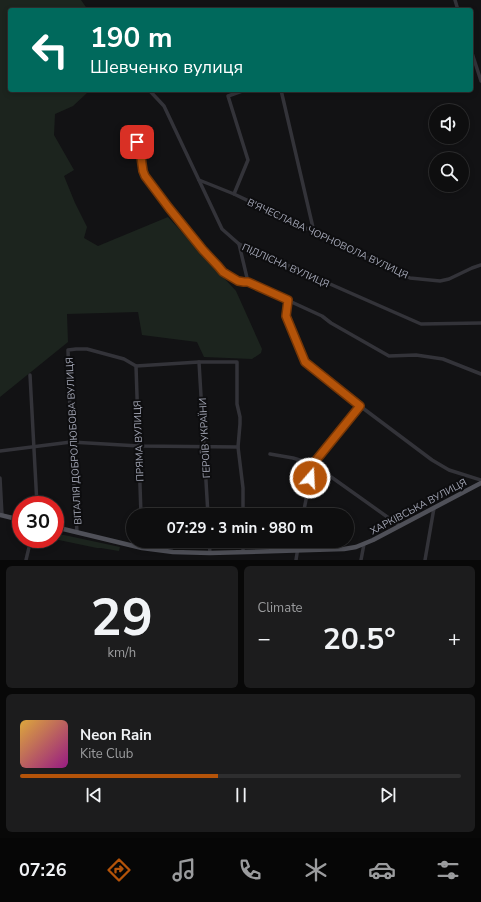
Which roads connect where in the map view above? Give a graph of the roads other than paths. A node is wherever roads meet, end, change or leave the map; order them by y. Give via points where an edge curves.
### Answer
1 (473, 56) edge
2 (481, 81) edge
3 (151, 92) edge
4 (239, 92) edge
5 (281, 92) edge
6 (134, 134) dead end
7 (199, 179) junction
8 (234, 194) junction
9 (314, 232) junction
10 (239, 244) junction
11 (481, 265) edge
12 (248, 282) junction
13 (288, 300) junction
14 (481, 323) edge
15 (199, 362) junction
16 (136, 366) junction
17 (481, 374) edge
18 (30, 375) dead end
19 (360, 406) junction
20 (71, 442) junction
21 (139, 446) junction
22 (238, 446) junction
23 (34, 447) junction
24 (204, 447) junction
25 (0, 450) edge
26 (270, 454) dead end
27 (313, 464) junction
28 (0, 478) edge
29 (481, 482) edge
30 (37, 496) edge
31 (141, 508) edge
32 (208, 508) edge
33 (243, 508) edge
34 (304, 508) edge
35 (434, 508) junction
36 (1, 515) edge
37 (12, 518) edge
38 (400, 526) junction
39 (64, 529) edge
40 (77, 532) junction
41 (126, 544) edge
42 (364, 544) junction
43 (29, 548) edge
44 (142, 548) edge
45 (210, 548) edge
46 (243, 548) edge
47 (298, 550) junction
48 (243, 552) junction
49 (210, 553) junction
50 (26, 560) edge
51 (296, 560) edge
52 (361, 560) edge
53 (425, 560) edge

1 - 2 street
3 - 7 street, ПІДЛІСНА ВУЛИЦЯ via 164,106
4 - 8 street via 228,96 248,160
5 - 9 street
6 - 12 street via 140,150 143,171 153,188 223,272 238,281
7 - 8 street, В'ЯЧЕСЛАВА ЧОРНОВОЛА ВУЛИЦЯ
7 - 10 street, ПІДЛІСНА ВУЛИЦЯ via 222,229
8 - 9 street, В'ЯЧЕСЛАВА ЧОРНОВОЛА ВУЛИЦЯ
9 - 11 street, В'ЯЧЕСЛАВА ЧОРНОВОЛА ВУЛИЦЯ via 410,278 440,281
10 - 12 street
10 - 14 street, ПІДЛІСНА ВУЛИЦЯ via 422,324
12 - 13 street
13 - 17 street via 322,316 389,356 416,355 443,359
13 - 19 street via 286,316 305,362
15 - 16 street
15 - 22 street via 238,362
15 - 24 street, ГЕРОЇВ УКРАЇНИ
16 - 20 street, ВІТАЛІЯ ДОБРОЛЮБОВА ВУЛИЦЯ via 124,359 93,350 68,350
16 - 21 street, ПРЯМА ВУЛИЦЯ
18 - 23 street
19 - 27 street
19 - 29 street via 432,460 449,470
20 - 21 street
20 - 23 street
20 - 40 street, ВІТАЛІЯ ДОБРОЛЮБОВА ВУЛИЦЯ
21 - 24 street
21 - 31 street, ПРЯМА ВУЛИЦЯ
22 - 24 street
22 - 33 street
23 - 25 street
23 - 30 street
24 - 32 street, ГЕРОЇВ УКРАЇНИ
26 - 27 street
27 - 34 street
27 - 38 street
28 - 36 street
29 - 35 main road, ХАРКІВСЬКА ВУЛИЦЯ
35 - 38 main road, ХАРКІВСЬКА ВУЛИЦЯ
35 - 53 street
36 - 37 main road
38 - 42 main road, ХАРКІВСЬКА ВУЛИЦЯ
39 - 40 main road, ХАРКІВСЬКА ВУЛИЦЯ
40 - 41 main road, ХАРКІВСЬКА ВУЛИЦЯ
42 - 47 main road, ХАРКІВСЬКА ВУЛИЦЯ via 344,549
42 - 52 street
43 - 50 street
44 - 49 main road, ХАРКІВСЬКА ВУЛИЦЯ
45 - 49 street
46 - 48 street
47 - 48 main road, ХАРКІВСЬКА ВУЛИЦЯ
47 - 51 street
48 - 49 main road, ХАРКІВСЬКА ВУЛИЦЯ

